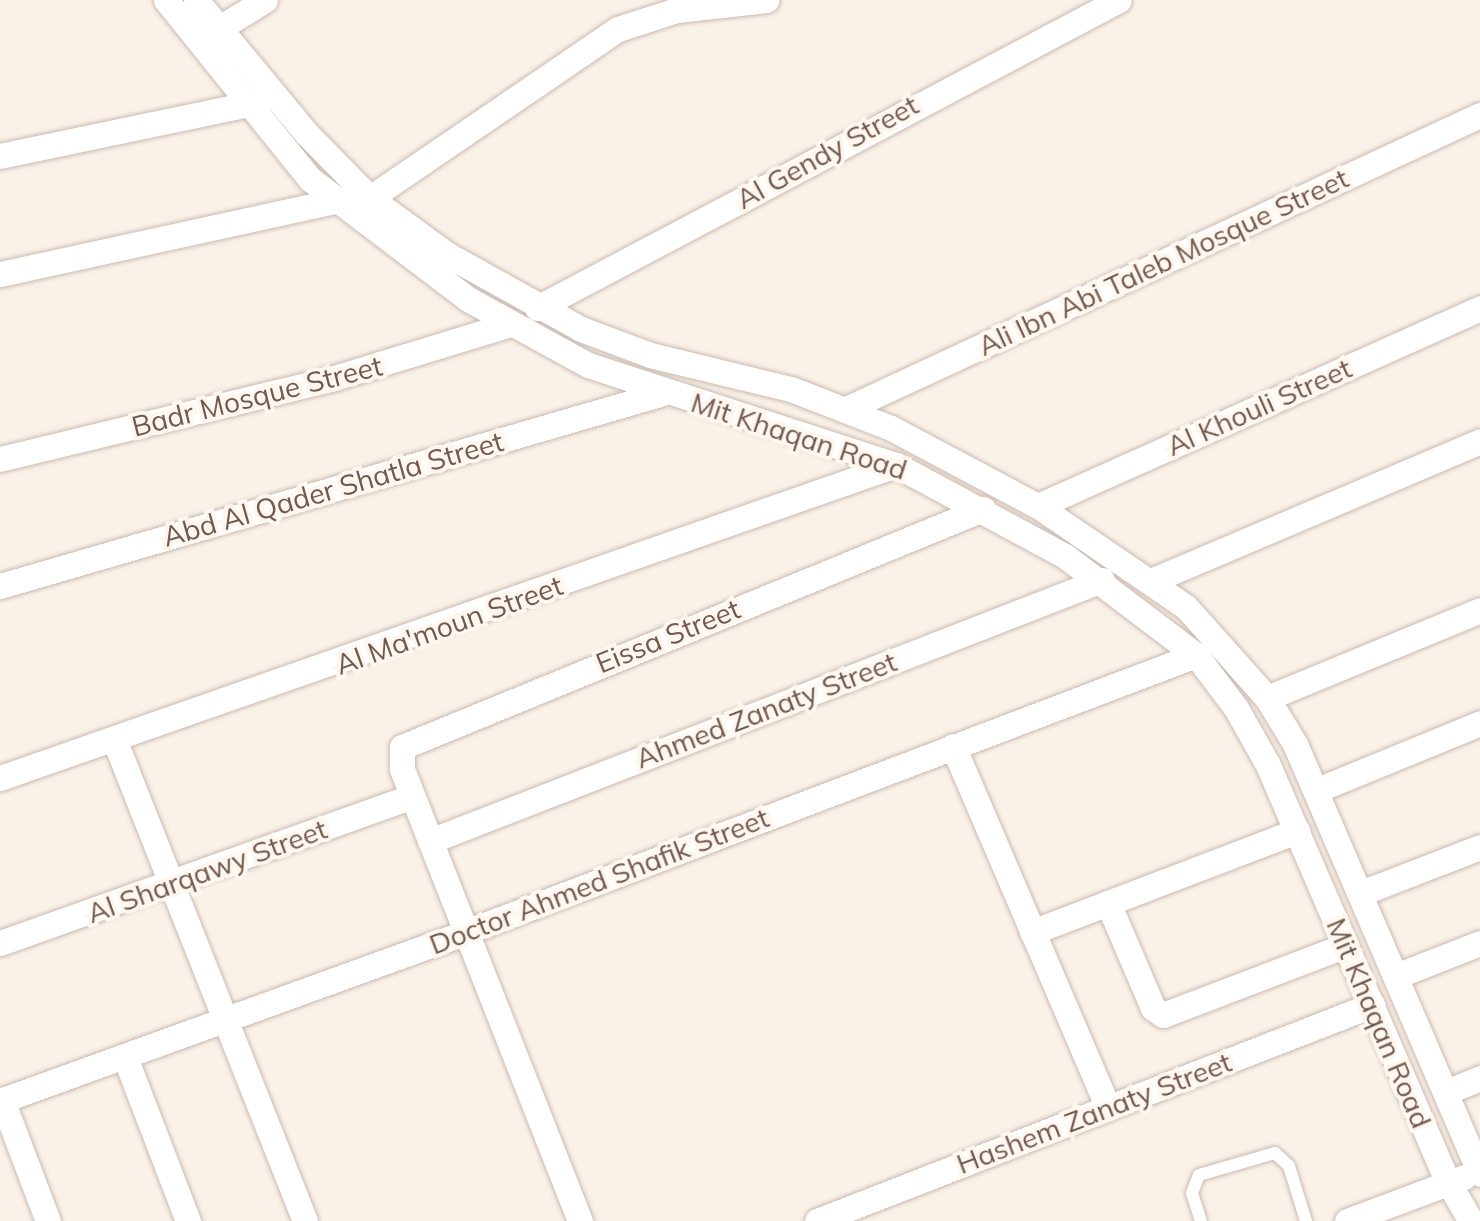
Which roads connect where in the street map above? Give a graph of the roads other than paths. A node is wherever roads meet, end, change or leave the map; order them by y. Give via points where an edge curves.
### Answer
1 (166, 0) edge
2 (196, 0) edge
3 (265, 0) edge
4 (766, 0) edge
5 (1119, 0) edge
6 (218, 28) junction
7 (276, 98) junction
8 (245, 104) junction
9 (1480, 115) edge
10 (0, 156) edge
11 (370, 198) junction
12 (336, 201) junction
13 (0, 274) edge
14 (537, 308) junction
15 (1480, 308) edge
16 (511, 324) junction
17 (666, 392) junction
18 (846, 408) junction
19 (1480, 441) edge
20 (0, 459) edge
21 (896, 464) junction
22 (1038, 506) junction
23 (983, 509) junction
24 (1102, 580) junction
25 (1153, 580) junction
26 (0, 586) edge
27 (1480, 610) edge
28 (1196, 655) junction
29 (1267, 698) junction
30 (1480, 722) edge
31 (114, 739) junction
32 (953, 746) junction
33 (0, 778) edge
34 (1316, 790) junction
35 (412, 796) junction
36 (1296, 830) junction
37 (430, 841) junction
38 (1480, 847) edge
39 (173, 886) junction
40 (1360, 893) junction
41 (1108, 903) junction
42 (466, 932) junction
43 (1032, 932) junction
44 (0, 943) edge
45 (1480, 943) edge
46 (1346, 945) junction
47 (1396, 976) junction
48 (1372, 1005) junction
49 (227, 1021) junction
50 (125, 1057) junction
51 (1480, 1078) edge
52 (1446, 1092) junction
53 (1, 1100) edge
54 (1108, 1108) junction
55 (1479, 1173) edge
56 (1448, 1182) junction
57 (48, 1221) edge
58 (188, 1221) edge
59 (305, 1221) edge
60 (580, 1221) edge
61 (817, 1221) edge
62 (1200, 1221) edge
63 (1306, 1221) edge
64 (1347, 1221) edge
65 (1472, 1221) edge

1 - 8 street, Mit Khaqan Road
2 - 6 street, Mit Khaqan Road
3 - 6 street
4 - 11 street via 678,10 618,29
5 - 14 street, Al Gendy Street
6 - 7 street, Mit Khaqan Road
7 - 8 street
7 - 11 street, Mit Khaqan Road
8 - 10 street
8 - 12 street, Mit Khaqan Road
9 - 18 street, Ali Ibn Abi Taleb Mosque Street
11 - 14 street, Mit Khaqan Road
12 - 13 street
12 - 16 street, Mit Khaqan Road
14 - 18 street, Mit Khaqan Road via 650,355
15 - 22 street, Al Khouli Street
16 - 17 street, Mit Khaqan Road via 588,365
16 - 20 street, Badr Mosque Street via 334,378
17 - 21 street, Mit Khaqan Road
17 - 26 street, Abd Al Qader Shatla Street
18 - 22 street, Mit Khaqan Road
19 - 25 street
21 - 23 street, Mit Khaqan Road
21 - 31 street, Al Ma'moun Street
22 - 25 street, Mit Khaqan Road
23 - 24 street, Mit Khaqan Road
23 - 35 street, Eissa Street via 410,740 400,757
24 - 28 street, Mit Khaqan Road
24 - 37 street, Ahmed Zanaty Street
25 - 29 street, Mit Khaqan Road via 1216,637
27 - 29 street
28 - 32 street, Doctor Ahmed Shafik Street
28 - 36 street, Mit Khaqan Road via 1245,722
29 - 34 street, Mit Khaqan Road
30 - 34 street
31 - 33 street, Al Ma'moun Street
31 - 39 street
32 - 42 street, Doctor Ahmed Shafik Street
32 - 43 street
34 - 40 street, Mit Khaqan Road
35 - 37 street, Eissa Street
35 - 39 street, Al Sharqawy Street
36 - 41 street
36 - 46 street, Mit Khaqan Road
37 - 42 street, Eissa Street
38 - 40 street
39 - 44 street, Al Sharqawy Street
39 - 49 street
40 - 47 street, Mit Khaqan Road
41 - 43 street
41 - 46 street via 1153,1008 1164,1015
42 - 49 street, Doctor Ahmed Shafik Street
42 - 60 street, Eissa Street
43 - 54 street
45 - 47 street
46 - 48 street, Mit Khaqan Road
47 - 52 street, Mit Khaqan Road
48 - 54 street, Hashem Zanaty Street
48 - 56 street, Mit Khaqan Road
49 - 50 street, Doctor Ahmed Shafik Street
49 - 59 street
50 - 53 street, Doctor Ahmed Shafik Street
50 - 58 street
51 - 52 street
52 - 55 street, Mit Khaqan Road
53 - 57 street
54 - 61 street, Hashem Zanaty Street
55 - 56 street
56 - 64 street
56 - 65 street, Mit Khaqan Road
62 - 63 lane via 1192,1193 1199,1175 1274,1153 1288,1166

